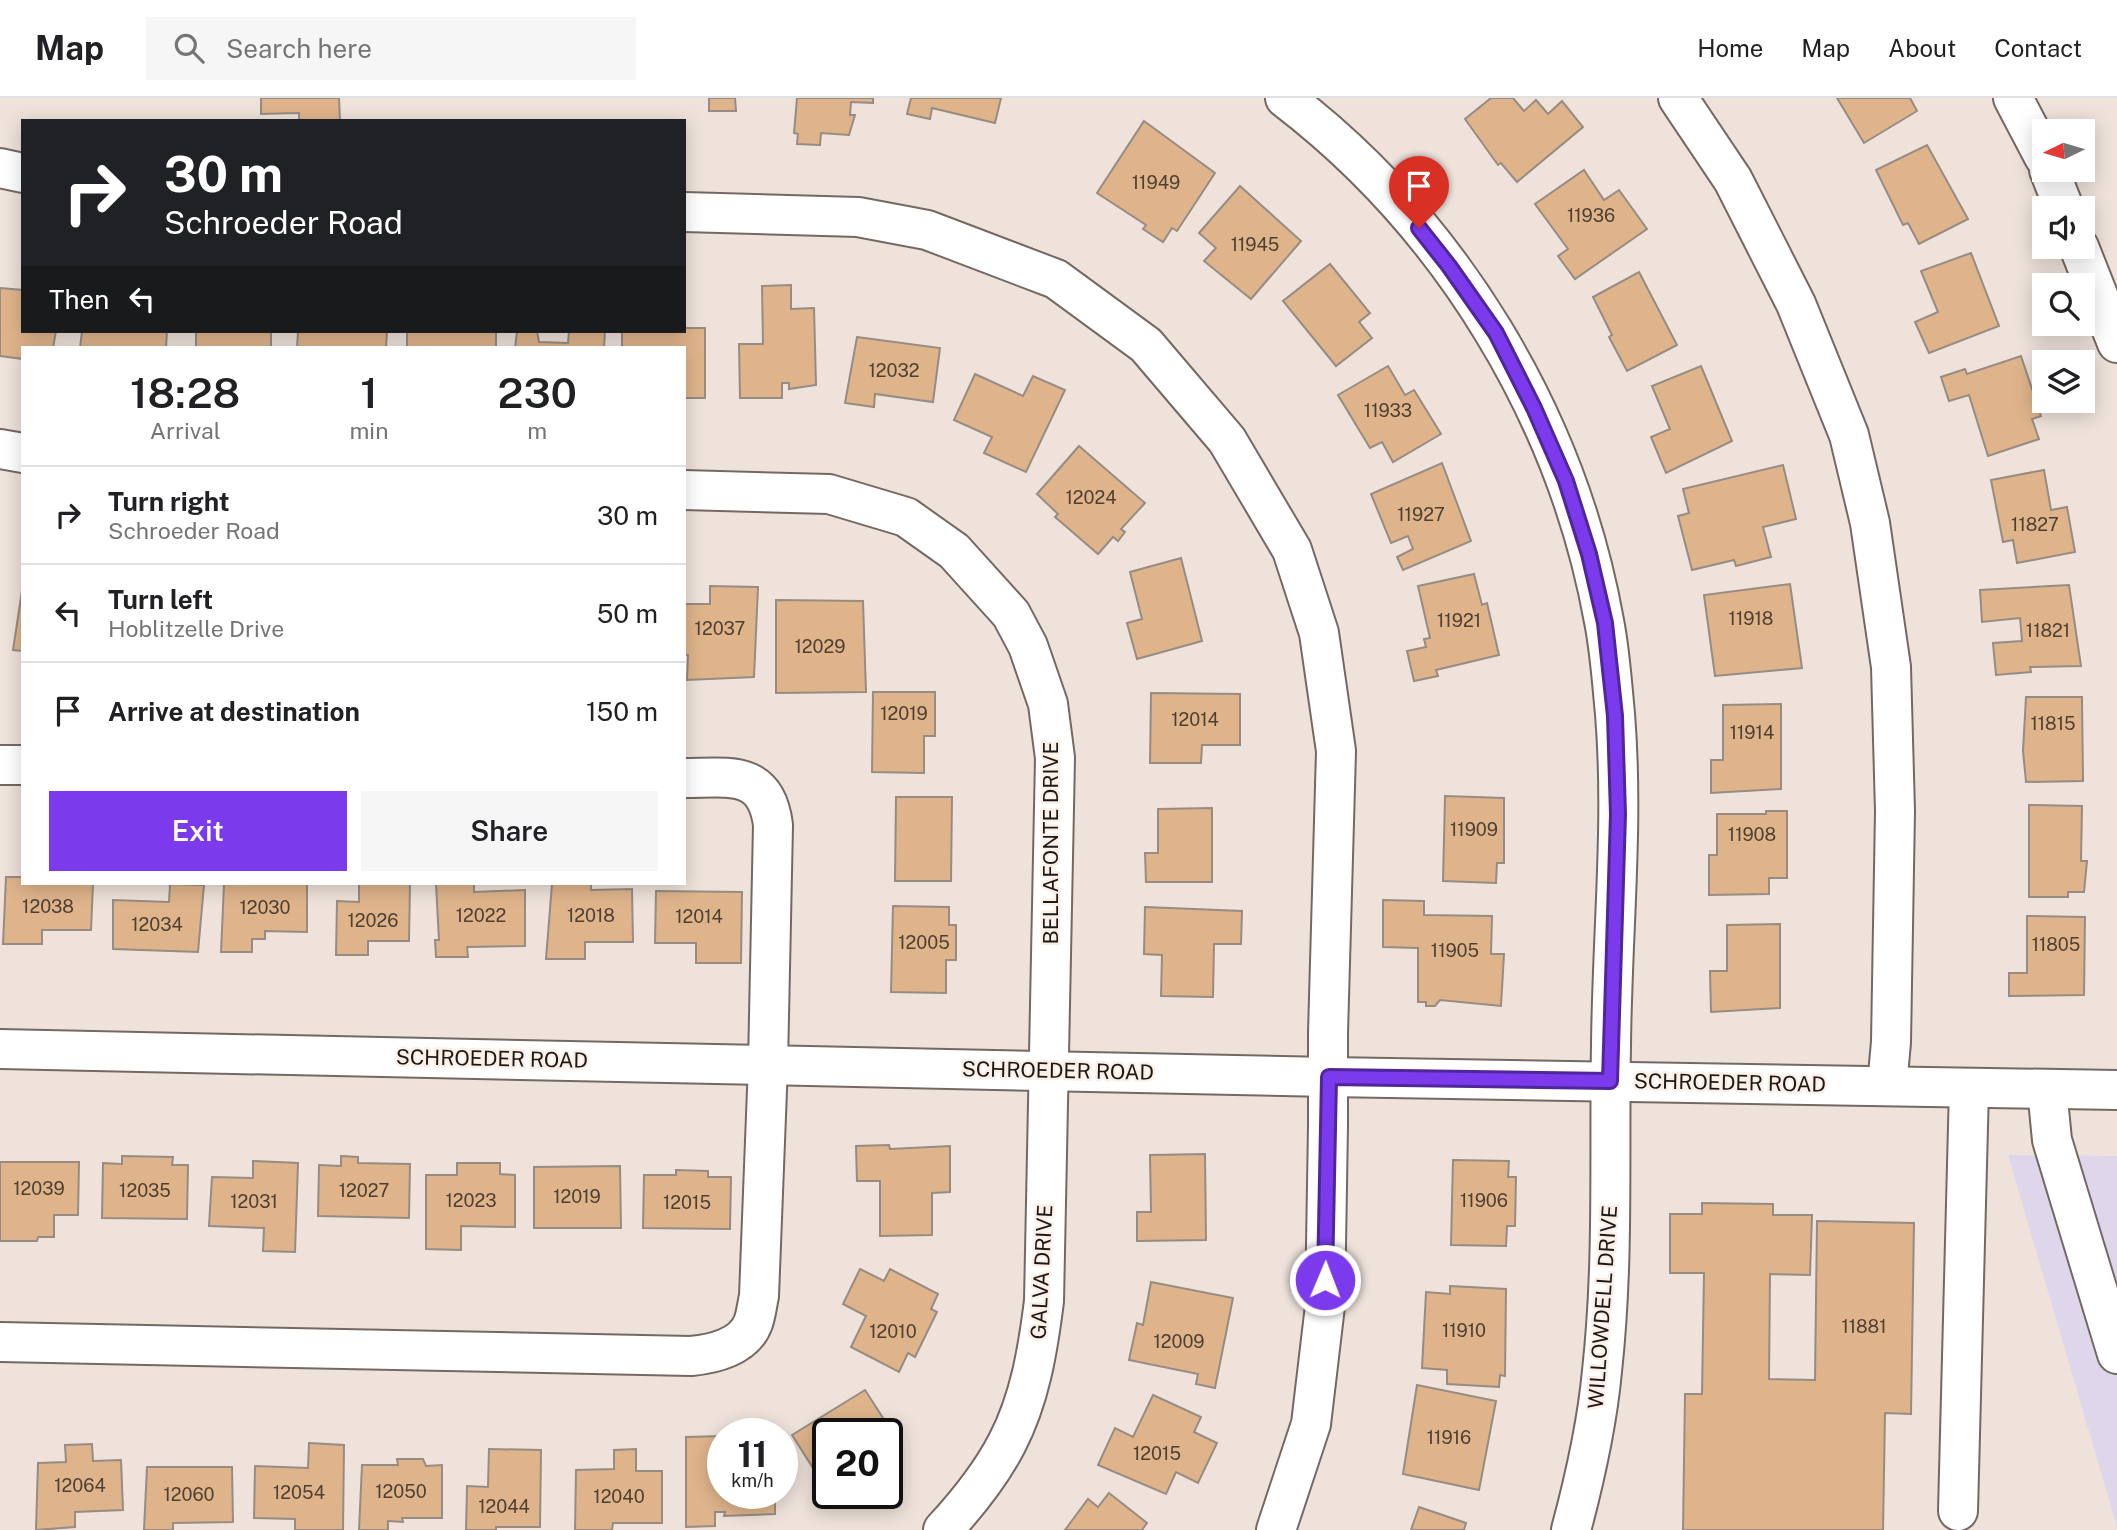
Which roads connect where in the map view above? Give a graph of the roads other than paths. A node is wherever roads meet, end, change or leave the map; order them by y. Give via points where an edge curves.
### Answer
1 (1285, 98) edge
2 (1678, 98) edge
3 (2013, 98) edge
4 (2032, 134) edge
5 (0, 168) edge
6 (21, 173) edge
7 (686, 212) edge
8 (2084, 259) edge
9 (2117, 343) edge
10 (0, 449) edge
11 (21, 453) edge
12 (686, 490) edge
13 (0, 765) edge
14 (21, 765) edge
15 (686, 778) edge
16 (0, 1049) edge
17 (768, 1064) junction
18 (1048, 1071) junction
19 (1329, 1077) junction
20 (1610, 1081) junction
21 (1887, 1086) junction
22 (1969, 1088) junction
23 (2047, 1089) junction
24 (2117, 1090) edge
25 (2102, 1254) edge
26 (0, 1342) edge
27 (2117, 1354) edge
28 (1958, 1511) dead end
29 (943, 1530) edge
30 (1276, 1530) edge
31 (1571, 1530) edge

1 - 20 street, WILLOWDELL DRIVE via 1324,128 1388,191 1449,266 1496,333 1566,481 1605,623 1615,716 1618,814
2 - 21 street via 1734,180 1796,304 1849,435 1870,523 1891,667 1895,811
3 - 4 street
5 - 6 street
7 - 19 street via 858,217 927,230 1056,279 1146,345 1227,440 1292,550 1319,634 1335,751
8 - 9 street
10 - 11 street
12 - 18 street, BELLAFONTE DRIVE via 829,494 906,517 954,551 1011,614 1028,646 1048,704 1055,758
13 - 14 street
15 - 17 street via 750,782 764,793 771,807
16 - 17 street, SCHROEDER ROAD
17 - 18 street, SCHROEDER ROAD
17 - 26 street via 759,1296 752,1326 733,1345 713,1354
18 - 19 street, SCHROEDER ROAD
18 - 29 street, GALVA DRIVE via 1044,1301 1037,1353 1008,1442
19 - 20 street, SCHROEDER ROAD
19 - 30 street via 1325,1306 1311,1424
20 - 21 street, SCHROEDER ROAD
20 - 31 street, WILLOWDELL DRIVE via 1610,1244 1602,1371 1586,1475
21 - 22 street, SCHROEDER ROAD
22 - 23 street, SCHROEDER ROAD
22 - 28 street
23 - 24 street, SCHROEDER ROAD
23 - 25 street via 2052,1140
25 - 27 street

